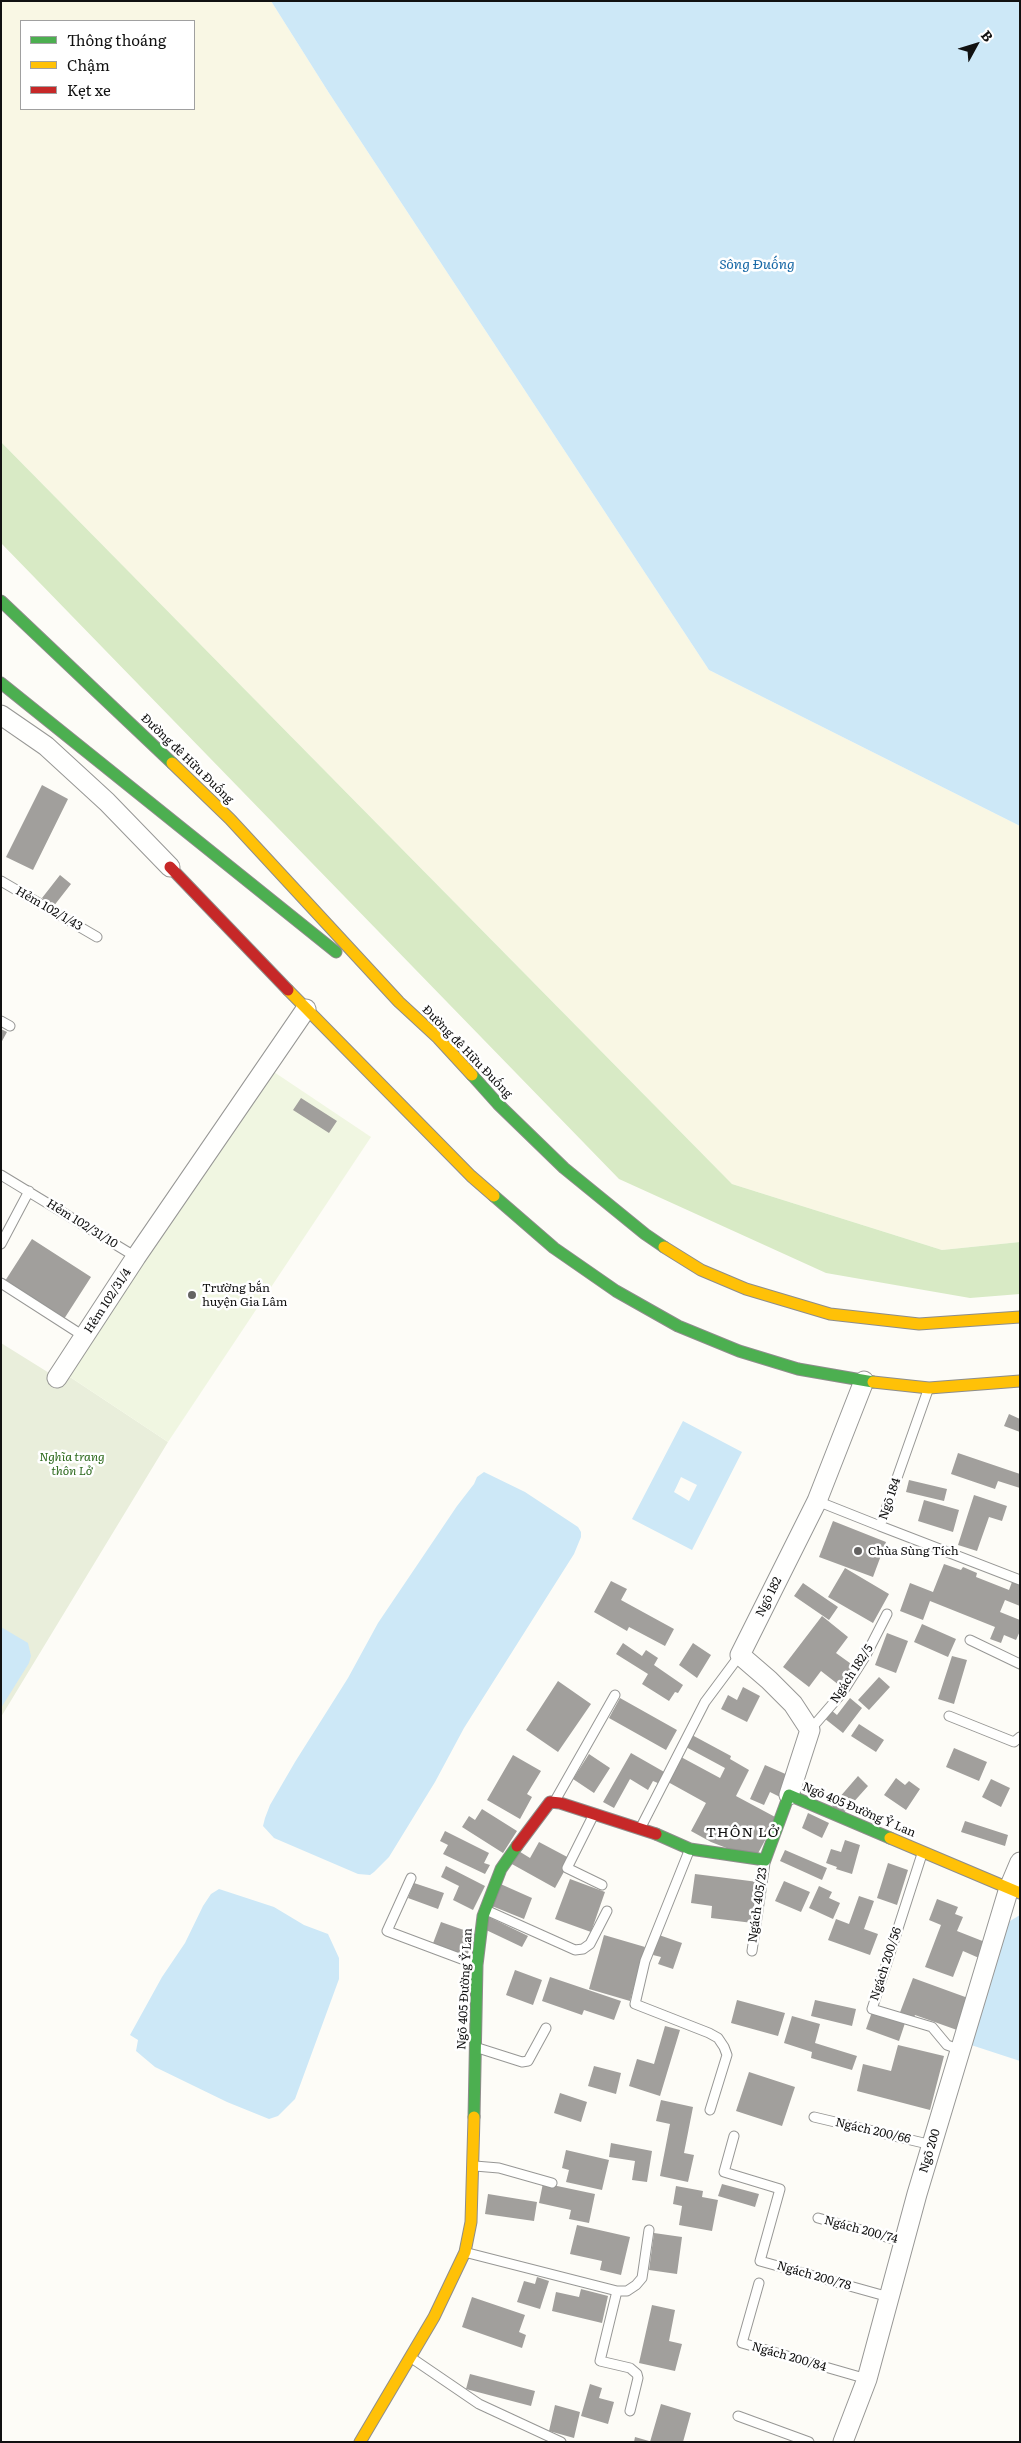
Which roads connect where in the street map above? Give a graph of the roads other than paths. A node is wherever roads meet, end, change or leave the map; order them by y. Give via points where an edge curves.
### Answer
1 (1, 601) edge
2 (1, 683) edge
3 (1, 715) edge
4 (170, 868) joint
5 (1, 881) edge
6 (97, 937) dead end
7 (399, 1002) junction
8 (306, 1009) junction
9 (1, 1021) edge
10 (10, 1026) dead end
11 (1, 1175) edge
12 (29, 1191) junction
13 (1, 1244) edge
14 (136, 1257) junction
15 (1, 1283) edge
16 (1020, 1317) edge
17 (85, 1337) junction
18 (57, 1378) dead end
19 (864, 1381) junction
20 (1020, 1381) edge
21 (928, 1388) junction
22 (817, 1501) junction
23 (880, 1526) junction
24 (1020, 1580) edge
25 (887, 1614) dead end
26 (970, 1640) dead end
27 (740, 1655) junction
28 (1020, 1664) edge
29 (615, 1695) dead end
30 (949, 1716) dead end
31 (810, 1730) junction
32 (1020, 1737) edge
33 (789, 1795) junction
34 (555, 1802) junction
35 (594, 1813) junction
36 (641, 1828) junction
37 (690, 1849) junction
38 (922, 1851) junction
39 (765, 1860) junction
40 (1020, 1862) edge
41 (411, 1878) dead end
42 (602, 1885) dead end
43 (1015, 1890) edge
44 (485, 1910) junction
45 (607, 1910) dead end
46 (752, 1951) dead end
47 (477, 1965) junction
48 (546, 2028) dead end
49 (475, 2047) junction
50 (962, 2050) junction
51 (710, 2110) dead end
52 (814, 2117) dead end
53 (734, 2136) dead end
54 (932, 2145) junction
55 (474, 2166) junction
56 (552, 2183) dead end
57 (818, 2218) dead end
58 (649, 2230) dead end
59 (904, 2242) junction
60 (465, 2252) junction
61 (759, 2283) dead end
62 (617, 2291) junction
63 (889, 2297) junction
64 (411, 2358) junction
65 (867, 2380) junction
66 (630, 2411) dead end
67 (738, 2416) dead end
68 (360, 2442) edge
69 (561, 2442) edge
70 (809, 2442) edge
71 (842, 2442) edge

1 - 7 street, Đường đê Hữu Đuống via 230,820
2 - 7 street
3 - 4 street via 46,746 107,802
4 - 8 street
5 - 6 lane, Hẻm 102/1/43
7 - 16 street, Đường đê Hữu Đuống via 564,1168 645,1234 701,1270 746,1289 830,1314 919,1324
8 - 14 street, Hẻm 102/31/4
8 - 19 street via 471,1176 554,1248 616,1291 678,1326 739,1351 798,1369
9 - 10 lane
11 - 12 lane, Hẻm 102/31/10
12 - 13 lane
12 - 14 lane, Hẻm 102/31/10
14 - 17 street, Hẻm 102/31/4
15 - 17 lane, Hẻm 102/31/4
17 - 18 street
19 - 21 street
19 - 22 street, Ngõ 182
20 - 21 street
21 - 23 lane, Ngõ 184
22 - 23 lane
22 - 27 street, Ngõ 182
23 - 24 lane, Ngõ 184
25 - 31 lane, Ngách 182/5 via 842,1693
26 - 28 lane
27 - 31 street via 793,1704
27 - 36 lane via 704,1702
29 - 34 lane
30 - 32 lane via 1014,1742
31 - 33 street
33 - 38 street, Ngõ 405 Đường Ỷ Lan
33 - 39 street, Ngõ 405 Đường Ỷ Lan
34 - 35 street
34 - 44 street, Ngõ 405 Đường Ỷ Lan via 546,1806 513,1850 501,1869
35 - 36 street
35 - 42 lane via 567,1868
36 - 37 street
37 - 39 street
37 - 51 lane via 645,1962 635,2004 709,2033 724,2046 727,2055
38 - 43 street, Ngõ 405 Đường Ỷ Lan
38 - 50 lane, Ngách 200/56 via 872,2009 932,2027 947,2045
39 - 46 lane, Ngách 405/23
40 - 43 street, Ngõ 200
41 - 47 lane via 387,1932
43 - 50 street, Ngõ 200
44 - 45 lane via 575,1950 590,1944
44 - 47 street, Ngõ 405 Đường Ỷ Lan
47 - 49 street, Ngõ 405 Đường Ỷ Lan
48 - 49 lane via 532,2056 522,2062
49 - 55 street, Ngõ 405 Đường Ỷ Lan
50 - 54 street, Ngõ 200
52 - 54 lane, Ngách 200/66
53 - 63 lane, Ngách 200/78 via 724,2172 780,2189 760,2261
54 - 59 street, Ngõ 200
55 - 56 lane via 499,2168
55 - 60 street, Ngõ 405 Đường Ỷ Lan via 471,2222
57 - 59 lane, Ngách 200/74
58 - 62 lane via 642,2278 627,2291
59 - 63 street, Ngõ 200
60 - 62 lane
60 - 64 street, Ngõ 405 Đường Ỷ Lan via 443,2301
61 - 65 lane, Ngách 200/84 via 742,2343
62 - 66 lane via 600,2361 630,2368 637,2374
63 - 65 street, Ngõ 200
64 - 68 street, Ngõ 405 Đường Ỷ Lan
64 - 69 lane via 478,2404
65 - 71 street, Ngõ 200
67 - 70 lane

